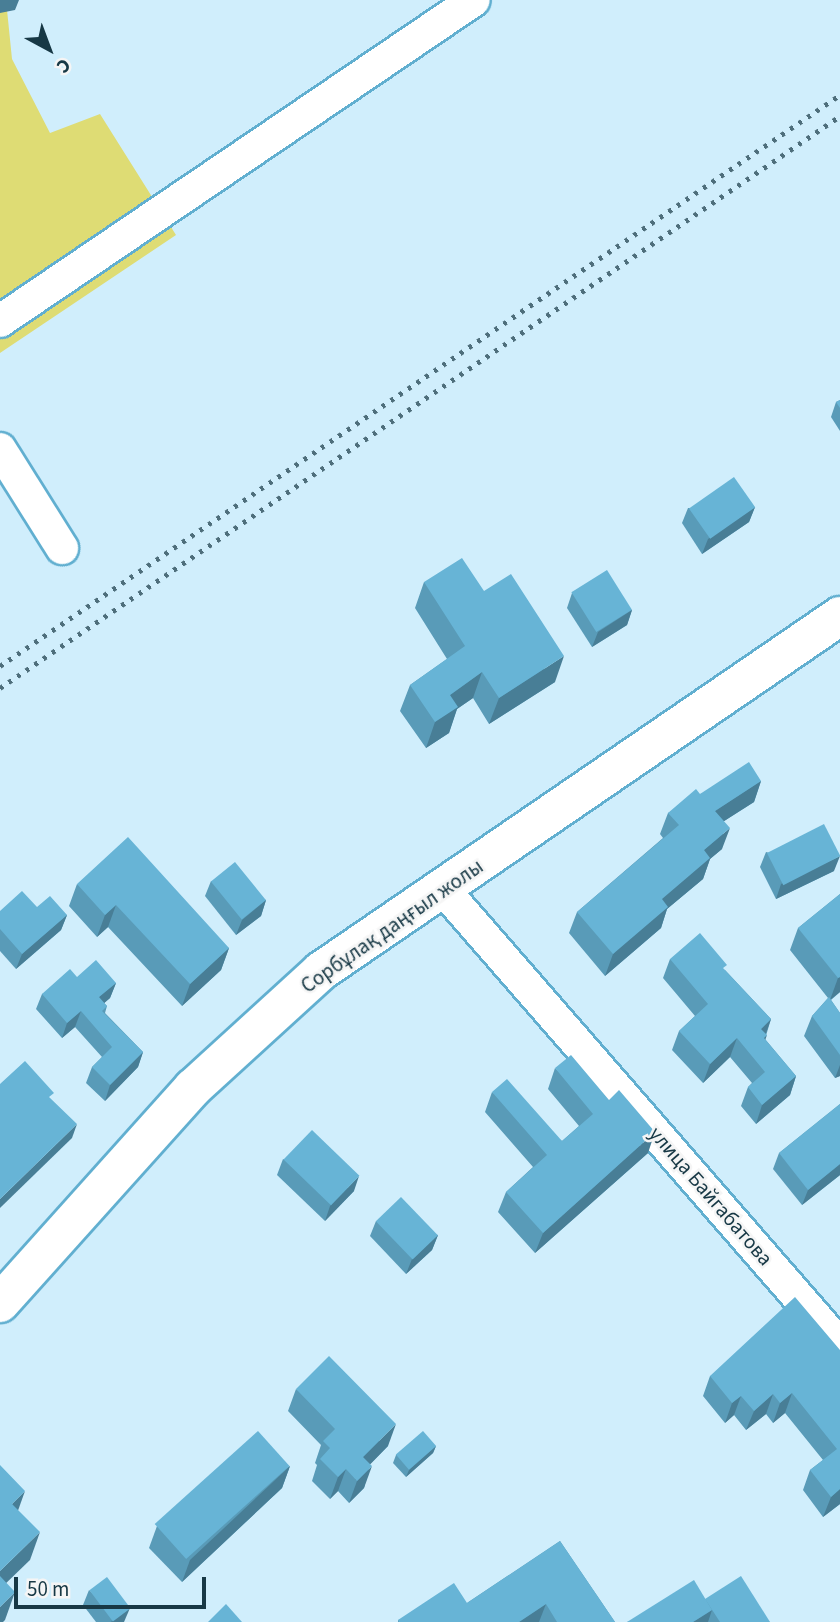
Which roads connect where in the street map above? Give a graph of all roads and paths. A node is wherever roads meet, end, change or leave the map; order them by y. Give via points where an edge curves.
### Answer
1 (474, 0) edge
2 (0, 321) edge
3 (0, 449) edge
4 (62, 548) dead end
5 (840, 616) edge
6 (443, 889) junction
7 (0, 1303) edge
8 (840, 1345) edge

1 - 2 street
3 - 4 street
5 - 6 main road, Сорбұлақ даңғыл жолы
6 - 7 main road, Сорбұлақ даңғыл жолы via 321,971 193,1088
6 - 8 street, улица Байгабатова

